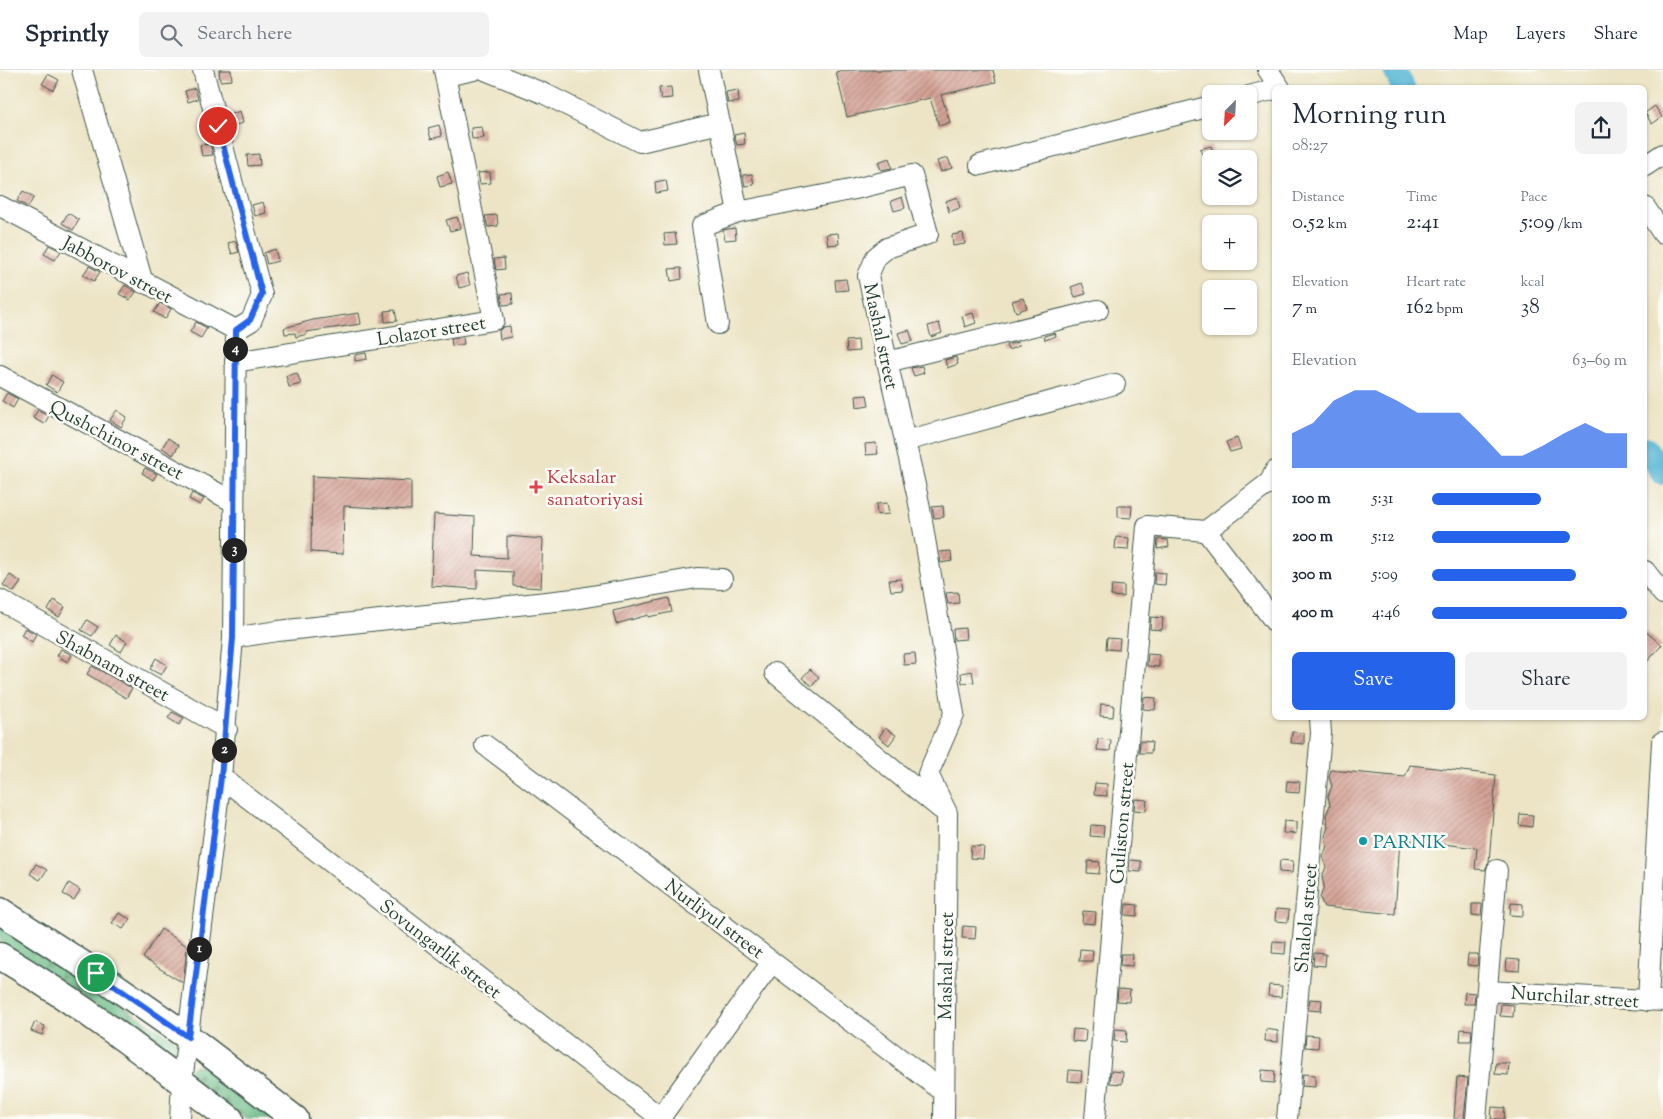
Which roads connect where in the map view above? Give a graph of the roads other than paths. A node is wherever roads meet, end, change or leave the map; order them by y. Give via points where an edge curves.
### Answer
1 (66, 70) edge
2 (203, 70) edge
3 (474, 70) edge
4 (485, 70) edge
5 (709, 70) edge
6 (1268, 70) edge
7 (445, 73) edge
8 (83, 75) edge
9 (1278, 85) edge
10 (1272, 90) edge
11 (1258, 94) edge
12 (1202, 108) edge
13 (720, 123) junction
14 (1663, 154) edge
15 (980, 165) dead end
16 (1647, 165) edge
17 (0, 206) edge
18 (1647, 210) edge
19 (738, 212) junction
20 (1663, 234) edge
21 (143, 283) junction
22 (1098, 310) dead end
23 (718, 324) dead end
24 (236, 330) junction
25 (235, 362) junction
26 (887, 362) junction
27 (0, 376) edge
28 (1115, 384) dead end
29 (905, 441) junction
30 (1272, 478) edge
31 (234, 502) junction
32 (1206, 531) junction
33 (1647, 574) edge
34 (722, 579) dead end
35 (1663, 594) edge
36 (0, 600) edge
37 (1272, 618) edge
38 (233, 638) junction
39 (775, 673) dead end
40 (1320, 720) edge
41 (227, 729) junction
42 (1662, 742) edge
43 (485, 744) dead end
44 (221, 777) junction
45 (947, 813) junction
46 (1497, 870) dead end
47 (0, 911) edge
48 (0, 956) edge
49 (772, 962) junction
50 (1487, 991) junction
51 (1656, 1001) edge
52 (188, 1037) junction
53 (182, 1082) junction
54 (944, 1092) junction
55 (661, 1118) edge
56 (180, 1119) edge
57 (230, 1119) edge
58 (295, 1119) edge
59 (944, 1119) edge
60 (1094, 1119) edge
61 (1287, 1119) edge
62 (1476, 1119) edge

1 - 8 street
2 - 24 street via 262,294 250,320
3 - 7 street
4 - 13 street via 545,94 640,142
5 - 13 street
6 - 9 street
7 - 25 street, Lolazor street via 494,320
8 - 21 street
10 - 11 street
12 - 15 street
13 - 19 street
14 - 16 street
17 - 21 street, Jabborov street
18 - 20 street
19 - 23 street via 702,226
19 - 26 street, Mashal street via 912,176 928,234 887,248 876,257 868,276
21 - 24 street, Jabborov street
22 - 26 street
24 - 25 street
25 - 31 street
26 - 29 street, Mashal street
27 - 31 street, Qushchinor street
28 - 29 street
29 - 45 street, Mashal street via 919,502 954,714 928,774
30 - 32 street
31 - 38 street
32 - 37 street
32 - 60 street, Guliston street via 1147,526
33 - 35 street
34 - 38 street via 697,578 574,599
36 - 41 street, Shabnam street
38 - 41 street
39 - 45 street
40 - 61 street, Shalola street
41 - 44 street
42 - 51 street
43 - 49 street, Nurliyul street
44 - 52 street
44 - 55 street, Sovungarlik street
45 - 54 street, Mashal street
46 - 50 street
47 - 52 main road
48 - 53 main road via 41,981
49 - 54 street, Nurliyul street
49 - 55 street
50 - 51 street, Nurchilar street
50 - 62 street
52 - 53 street
52 - 58 main road
53 - 56 street
53 - 57 main road
54 - 59 street, Mashal street

